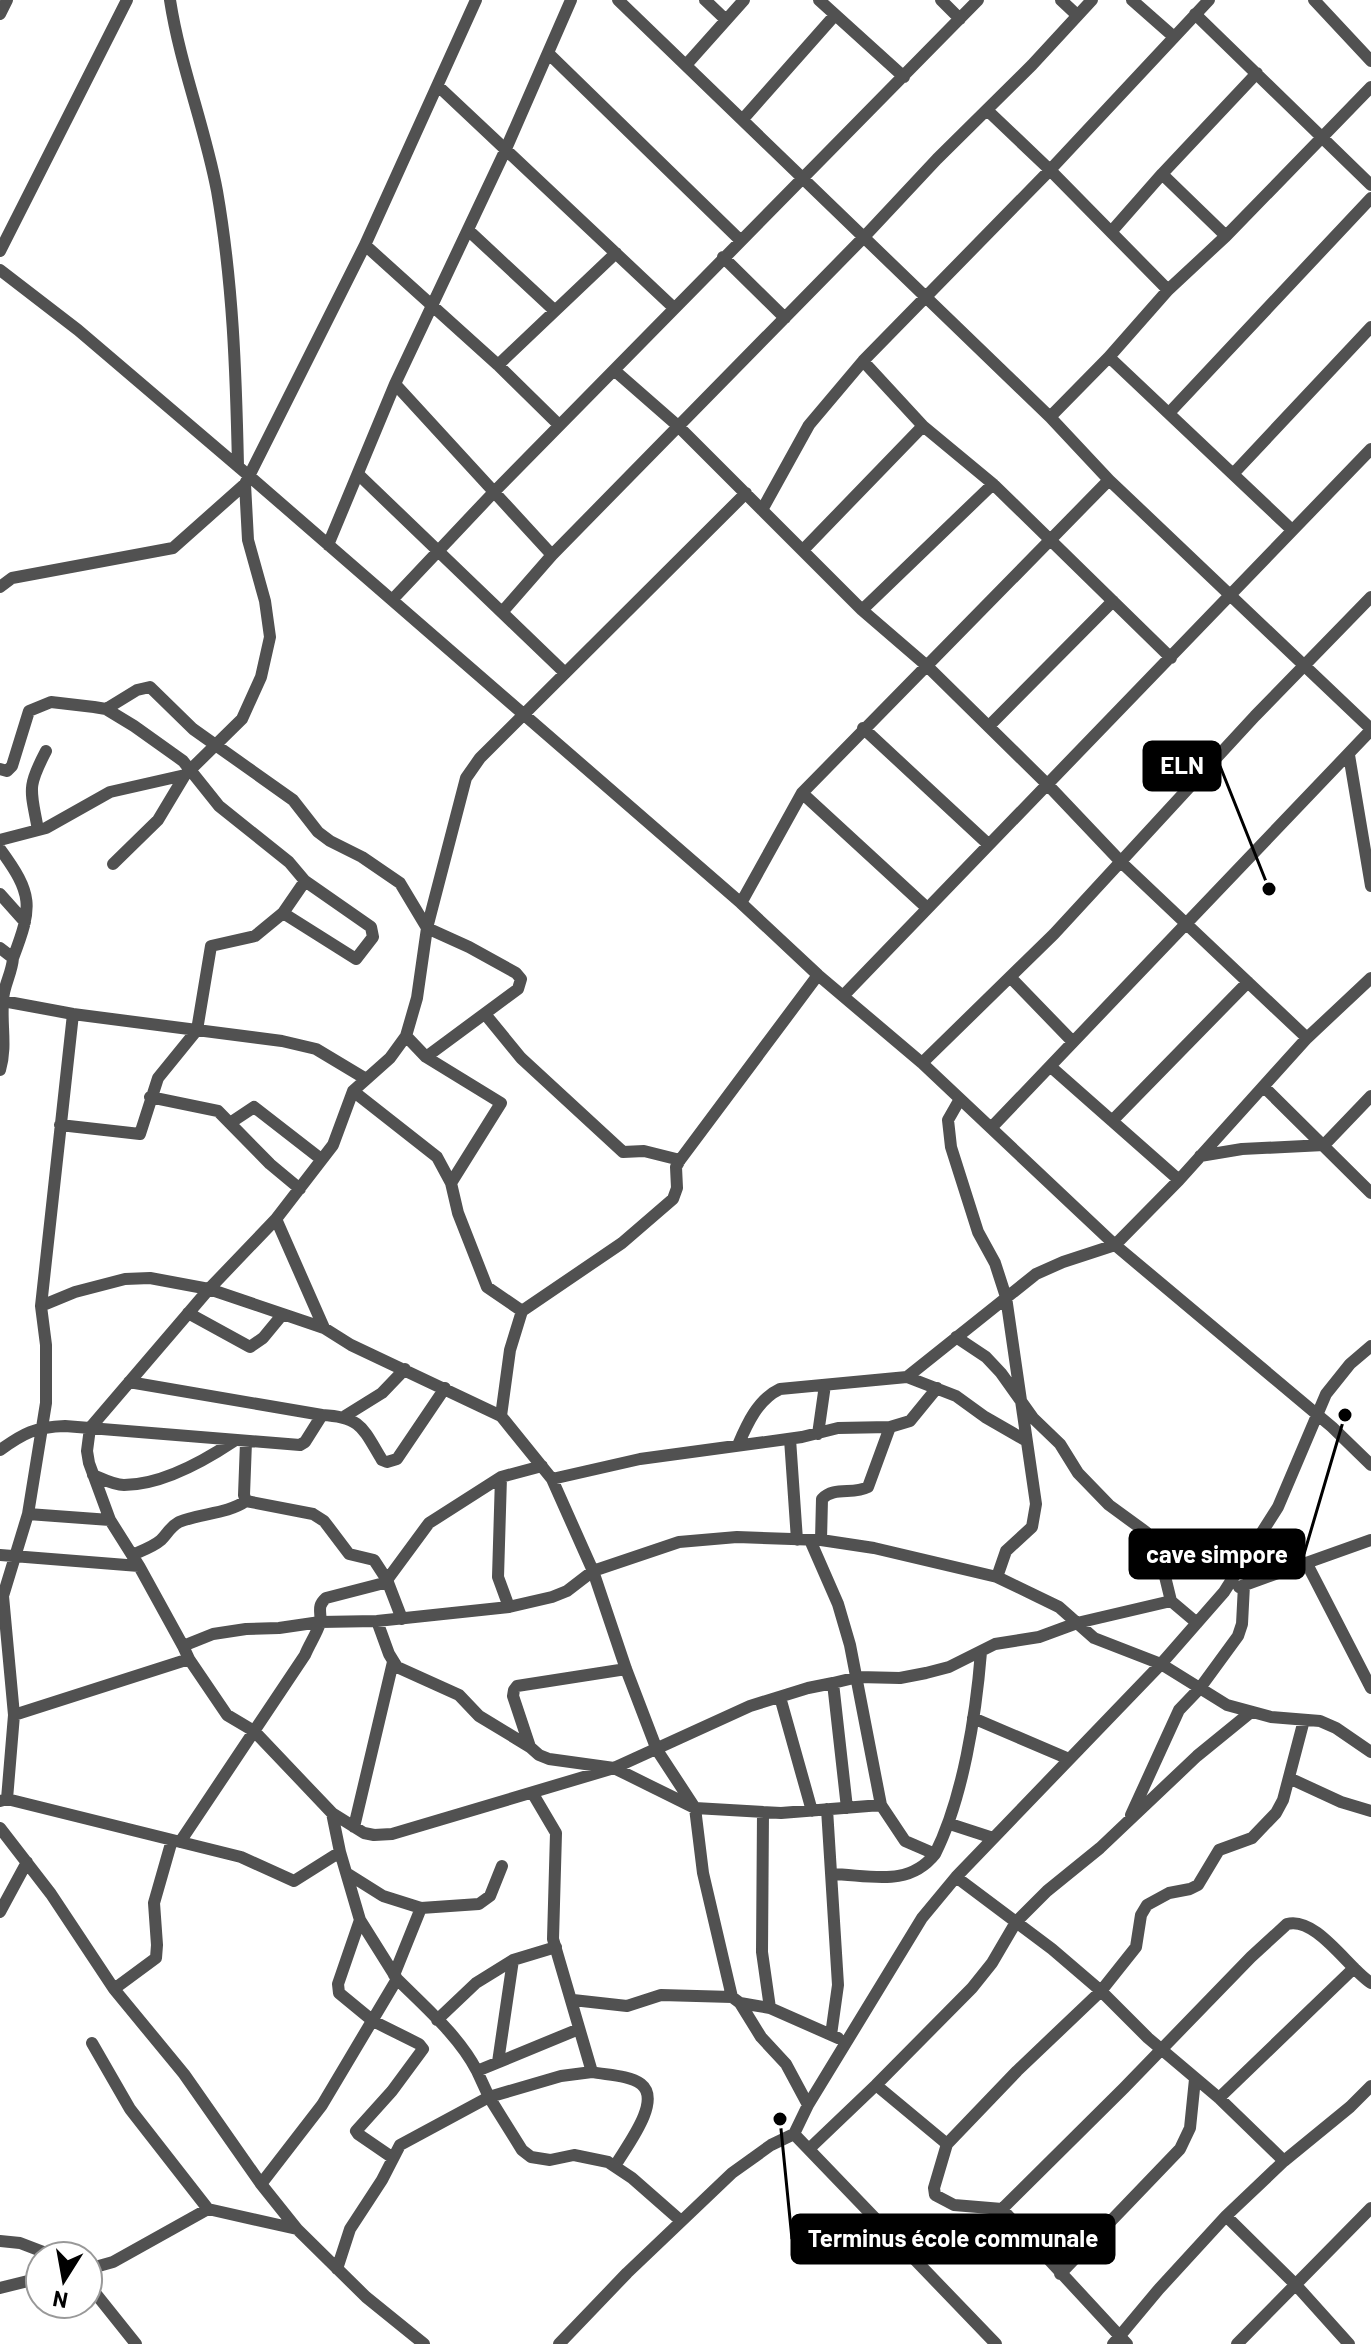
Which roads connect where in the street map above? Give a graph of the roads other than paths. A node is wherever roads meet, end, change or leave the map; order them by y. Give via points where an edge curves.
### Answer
1 (7, 0) edge
2 (127, 0) edge
3 (170, 0) edge
4 (476, 0) edge
5 (571, 0) edge
6 (618, 0) edge
7 (705, 0) edge
8 (744, 0) edge
9 (819, 0) edge
10 (941, 0) edge
11 (978, 0) edge
12 (1061, 0) edge
13 (1092, 0) edge
14 (1132, 0) edge
15 (1209, 0) edge
16 (1314, 0) edge
17 (0, 14) edge
18 (1195, 14) junction
19 (835, 15) junction
20 (1077, 15) junction
21 (725, 19) junction
22 (960, 19) junction
23 (1174, 37) junction
24 (549, 54) junction
25 (1371, 61) edge
26 (686, 65) junction
27 (1257, 73) junction
28 (904, 77) junction
29 (438, 86) junction
30 (1371, 87) edge
31 (987, 110) junction
32 (743, 119) junction
33 (1323, 136) junction
34 (505, 151) junction
35 (1050, 170) junction
36 (1162, 174) junction
37 (802, 177) junction
38 (1371, 185) edge
39 (1371, 198) edge
40 (468, 230) junction
41 (1111, 232) junction
42 (1226, 236) junction
43 (864, 237) junction
44 (740, 240) junction
45 (365, 245) junction
46 (0, 251) edge
47 (616, 253) junction
48 (723, 257) junction
49 (0, 270) edge
50 (1168, 290) junction
51 (926, 297) junction
52 (432, 308) junction
53 (674, 308) junction
54 (554, 310) junction
55 (785, 318) junction
56 (1371, 327) edge
57 (1109, 357) junction
58 (863, 361) junction
59 (498, 365) junction
60 (614, 370) junction
61 (395, 384) junction
62 (1169, 413) junction
63 (1050, 417) junction
64 (559, 425) junction
65 (678, 426) junction
66 (923, 426) junction
67 (1371, 449) edge
68 (358, 474) junction
69 (1233, 474) junction
70 (244, 475) junction
71 (1109, 480) junction
72 (993, 484) junction
73 (493, 493) junction
74 (746, 493) junction
75 (762, 510) junction
76 (1292, 530) junction
77 (1051, 540) junction
78 (328, 545) junction
79 (439, 549) junction
80 (804, 549) junction
81 (552, 555) junction
82 (0, 587) edge
83 (1232, 594) junction
84 (1371, 597) edge
85 (392, 600) junction
86 (1113, 601) junction
87 (862, 610) junction
88 (503, 611) junction
89 (1171, 658) junction
90 (927, 666) junction
91 (1304, 667) junction
92 (564, 672) junction
93 (106, 709) junction
94 (524, 716) junction
95 (989, 726) junction
96 (863, 728) junction
97 (1371, 729) edge
98 (215, 745) junction
99 (46, 751) dead end
100 (1349, 755) junction
101 (0, 769) edge
102 (188, 773) junction
103 (1048, 785) junction
104 (802, 793) junction
105 (38, 830) junction
106 (0, 840) edge
107 (988, 844) junction
108 (0, 849) edge
109 (1122, 863) junction
110 (113, 864) dead end
111 (305, 881) junction
112 (1371, 886) edge
113 (0, 894) edge
114 (741, 903) junction
115 (926, 907) junction
116 (283, 913) junction
117 (25, 922) junction
118 (1187, 924) junction
119 (427, 928) junction
120 (0, 948) edge
121 (13, 958) junction
122 (818, 975) junction
123 (1011, 978) junction
124 (1371, 978) edge
125 (1248, 982) junction
126 (843, 996) junction
127 (3, 1001) junction
128 (73, 1014) junction
129 (485, 1014) junction
130 (197, 1030) junction
131 (406, 1036) junction
132 (1307, 1038) junction
133 (1073, 1042) junction
134 (426, 1057) junction
135 (922, 1063) junction
136 (1051, 1067) junction
137 (0, 1070) edge
138 (366, 1079) junction
139 (1264, 1087) junction
140 (353, 1091) junction
141 (1371, 1096) edge
142 (150, 1097) junction
143 (960, 1099) junction
144 (1112, 1121) junction
145 (230, 1123) junction
146 (60, 1125) junction
147 (991, 1128) junction
148 (1324, 1145) junction
149 (1200, 1156) junction
150 (321, 1159) junction
151 (680, 1160) junction
152 (1179, 1180) junction
153 (451, 1183) junction
154 (300, 1189) junction
155 (1371, 1193) edge
156 (276, 1219) junction
157 (1115, 1245) junction
158 (209, 1289) junction
159 (1006, 1297) junction
160 (41, 1306) junction
161 (522, 1311) junction
162 (188, 1313) junction
163 (282, 1315) junction
164 (324, 1328) junction
165 (956, 1337) junction
166 (1371, 1346) edge
167 (405, 1369) junction
168 (907, 1377) junction
169 (129, 1382) junction
170 (825, 1385) junction
171 (445, 1388) junction
172 (937, 1388) junction
173 (1020, 1400) junction
174 (1317, 1414) junction
175 (322, 1415) junction
176 (345, 1416) junction
177 (501, 1416) junction
178 (41, 1427) junction
179 (890, 1427) junction
180 (90, 1428) junction
181 (818, 1434) junction
182 (790, 1439) junction
183 (1025, 1440) junction
184 (240, 1441) junction
185 (738, 1445) junction
186 (0, 1450) edge
187 (1371, 1465) edge
188 (542, 1466) junction
189 (93, 1475) junction
190 (501, 1477) junction
191 (552, 1479) junction
192 (246, 1501) junction
193 (28, 1514) junction
194 (110, 1520) junction
195 (809, 1540) junction
196 (1371, 1540) edge
197 (0, 1555) edge
198 (15, 1557) junction
199 (136, 1561) junction
200 (1307, 1564) junction
201 (593, 1571) junction
202 (997, 1577) junction
203 (388, 1581) junction
204 (1244, 1585) junction
205 (1224, 1592) junction
206 (1171, 1601) junction
207 (509, 1607) junction
208 (402, 1619) junction
209 (377, 1621) junction
210 (320, 1622) junction
211 (1077, 1623) junction
212 (1197, 1623) junction
213 (183, 1646) junction
214 (981, 1652) junction
215 (189, 1659) junction
216 (393, 1662) junction
217 (1161, 1664) junction
218 (626, 1669) junction
219 (858, 1677) junction
220 (833, 1683) junction
221 (1200, 1688) junction
222 (1371, 1688) edge
223 (780, 1697) junction
224 (1251, 1712) junction
225 (14, 1715) junction
226 (973, 1718) junction
227 (1304, 1720) junction
228 (254, 1731) junction
229 (530, 1747) junction
230 (657, 1750) junction
231 (1371, 1752) edge
232 (1069, 1759) junction
233 (614, 1768) junction
234 (1289, 1778) junction
235 (533, 1794) junction
236 (3, 1800) edge
237 (881, 1805) junction
238 (695, 1808) junction
239 (847, 1808) junction
240 (827, 1809) junction
241 (812, 1811) junction
242 (1371, 1811) edge
243 (763, 1812) junction
244 (332, 1813) junction
245 (1128, 1822) junction
246 (950, 1824) junction
247 (354, 1827) junction
248 (0, 1828) edge
249 (993, 1838) junction
250 (176, 1841) junction
251 (340, 1852) junction
252 (935, 1854) junction
253 (27, 1862) junction
254 (502, 1866) dead end
255 (348, 1874) junction
256 (832, 1874) junction
257 (956, 1877) junction
258 (421, 1908) junction
259 (0, 1912) edge
260 (360, 1920) junction
261 (1016, 1922) junction
262 (556, 1947) junction
263 (513, 1960) junction
264 (1354, 1968) junction
265 (396, 1977) junction
266 (1371, 1983) edge
267 (114, 1989) junction
268 (1101, 1991) junction
269 (573, 2000) junction
270 (736, 2000) junction
271 (770, 2008) junction
272 (437, 2020) junction
273 (373, 2021) junction
274 (579, 2029) junction
275 (831, 2035) junction
276 (92, 2043) dead end
277 (848, 2043) junction
278 (1161, 2048) junction
279 (498, 2062) junction
280 (477, 2071) junction
281 (592, 2072) junction
282 (1195, 2079) junction
283 (876, 2085) junction
284 (1371, 2086) edge
285 (489, 2097) junction
286 (1219, 2098) junction
287 (808, 2105) junction
288 (794, 2134) junction
289 (947, 2144) junction
290 (810, 2148) junction
291 (393, 2158) junction
292 (1284, 2161) junction
293 (615, 2166) junction
294 (261, 2184) junction
295 (1371, 2208) edge
296 (208, 2209) junction
297 (1002, 2209) junction
298 (1226, 2216) junction
299 (681, 2221) junction
300 (297, 2229) junction
301 (0, 2241) edge
302 (24, 2245) edge
303 (104, 2265) edge
304 (337, 2269) junction
305 (1060, 2274) junction
306 (24, 2282) edge
307 (1295, 2284) junction
308 (0, 2288) edge
309 (104, 2304) edge
310 (1120, 2342) edge
311 (136, 2344) edge
312 (424, 2344) edge
313 (559, 2344) edge
314 (996, 2344) edge
315 (1237, 2344) edge
316 (1349, 2344) edge

1 - 17 street
2 - 46 street
3 - 70 street via 216,187 229,264
4 - 29 street
5 - 24 street
6 - 26 street
7 - 21 street
8 - 21 street
9 - 19 street
10 - 22 street
11 - 22 street
12 - 20 street
13 - 20 street
14 - 23 street
15 - 18 street
16 - 25 street
18 - 23 street
18 - 27 street
19 - 28 street
19 - 32 street
20 - 31 street
21 - 26 street
22 - 28 street
23 - 35 street
24 - 34 street
24 - 44 street
26 - 32 street
27 - 33 street
27 - 36 street
28 - 37 street
29 - 34 street
29 - 45 street
30 - 33 street
31 - 35 street
31 - 43 street
32 - 37 street
33 - 38 street
33 - 42 street
34 - 40 street
34 - 47 street
35 - 41 street
35 - 51 street
36 - 41 street
36 - 42 street
37 - 43 street
37 - 44 street
39 - 62 street
40 - 52 street
40 - 54 street
41 - 50 street
42 - 50 street
43 - 51 street
43 - 55 street
44 - 48 street
45 - 52 street
45 - 70 street
47 - 53 street
47 - 54 street
48 - 53 street
48 - 55 street
49 - 70 street via 78,330
50 - 57 street
51 - 58 street
51 - 63 street
52 - 59 street
52 - 61 street
53 - 60 street
54 - 59 street
55 - 65 street
56 - 69 street
57 - 62 street
57 - 63 street
58 - 66 street
58 - 75 street via 809,425
59 - 64 street
60 - 64 street
60 - 65 street
61 - 68 street
61 - 73 street
62 - 69 street
63 - 71 street
64 - 73 street
65 - 74 street
65 - 81 street
66 - 72 street
66 - 80 street
67 - 76 street
68 - 78 street
68 - 79 street
69 - 76 street
70 - 78 street
70 - 82 street via 173,548 12,578
70 - 98 street via 248,540 270,637 261,677 242,719
71 - 77 street
71 - 83 street
72 - 77 street
72 - 87 street
73 - 79 street
73 - 81 street
74 - 75 street
74 - 92 street
75 - 80 street
76 - 83 street
77 - 86 street
77 - 90 street
78 - 85 street
79 - 85 street
79 - 88 street
80 - 87 street
81 - 88 street
83 - 89 street
83 - 91 street
84 - 91 street
85 - 94 street
86 - 89 street
86 - 95 street
87 - 90 street
88 - 92 street
89 - 103 street
90 - 95 street
90 - 96 street
91 - 97 street
91 - 109 street
92 - 94 street
93 - 98 street via 150,687
93 - 101 street via 51,702 29,711 12,766
93 - 102 street via 160,743
94 - 114 street
94 - 119 street via 466,778
95 - 103 street
96 - 104 street
96 - 107 street
97 - 100 street
98 - 102 street
98 - 119 street via 293,800 330,841 400,883
99 - 105 street via 30,791
100 - 112 street
100 - 118 street
102 - 105 street via 110,792
102 - 110 street via 158,820
102 - 111 street
103 - 107 street
103 - 109 street
104 - 114 street
104 - 115 street
105 - 106 street
107 - 115 street
108 - 117 street via 28,899
109 - 118 street
109 - 123 street
111 - 116 street
111 - 116 street via 371,927 373,937 356,959
113 - 117 street
114 - 122 street
115 - 126 street
116 - 130 street via 255,936 211,946
117 - 121 street
118 - 125 street
118 - 133 street
119 - 129 street via 521,979 518,989
119 - 131 street
120 - 121 street
121 - 127 street
122 - 126 street
122 - 151 street
123 - 133 street
123 - 135 street
124 - 132 street
125 - 132 street
125 - 144 street
126 - 135 street
127 - 128 street
127 - 137 street via 6,1044
128 - 130 street
128 - 146 street
129 - 134 street
129 - 151 street via 521,1058 623,1152
130 - 138 street via 316,1049
130 - 142 street via 158,1078
131 - 134 street
131 - 138 street
132 - 139 street
133 - 136 street
134 - 153 street via 501,1103
135 - 143 street
136 - 144 street
136 - 147 street
138 - 140 street
139 - 148 street
139 - 149 street
140 - 150 street via 333,1145
140 - 153 street via 437,1157
141 - 148 street
142 - 145 street via 218,1111
142 - 146 street via 138,1135
143 - 147 street
143 - 159 street via 948,1120 951,1147
144 - 152 street
145 - 150 street via 254,1107
145 - 154 street
146 - 160 street
147 - 157 street
148 - 149 street
148 - 155 street
149 - 152 street
150 - 154 street
151 - 161 street via 673,1199 622,1243
152 - 157 street
153 - 161 street via 487,1287
154 - 156 street
156 - 158 street
156 - 164 street
157 - 159 street via 1036,1274
157 - 174 street
158 - 160 street via 125,1279
158 - 162 street
158 - 163 street
159 - 165 street
159 - 173 street
160 - 178 street via 46,1345
161 - 177 street via 510,1350
162 - 163 street via 250,1347
162 - 169 street
163 - 164 street
164 - 167 street
165 - 168 street
165 - 173 street via 986,1357
166 - 174 street via 1326,1394
167 - 171 street
167 - 176 street via 382,1393
168 - 170 street
168 - 172 street
169 - 175 street
169 - 180 street
170 - 181 street
170 - 185 street via 773,1393 752,1416
171 - 176 street via 392,1461 382,1460 362,1427
171 - 177 street
172 - 179 street via 910,1421
172 - 183 street
173 - 183 street
173 - 206 street via 1085,1481 1146,1532 1159,1552
174 - 187 street
174 - 205 street via 1278,1507
175 - 176 street
175 - 184 street via 300,1445
177 - 188 street
178 - 180 street
178 - 186 street
178 - 193 street
179 - 181 street
179 - 195 street via 868,1487 830,1492 822,1499
180 - 184 street
180 - 189 street via 87,1451
181 - 182 street
182 - 185 street
182 - 195 street
183 - 202 street via 1035,1517 1032,1527 1006,1551
184 - 189 street via 151,1481 124,1485
184 - 192 street
185 - 191 street
188 - 190 street
188 - 191 street
189 - 194 street
190 - 203 street via 429,1523
190 - 207 street via 497,1568
191 - 201 street
192 - 199 street via 170,1527
192 - 203 street via 319,1517 349,1554 374,1560
193 - 194 street
193 - 198 street
194 - 199 street
195 - 201 street via 737,1537 679,1542
195 - 202 street via 874,1548
195 - 219 street via 838,1604
196 - 200 street
197 - 198 street
198 - 199 street
198 - 225 street via 3,1596
199 - 213 street
200 - 204 street
200 - 222 street
201 - 207 street via 567,1591
201 - 218 street
202 - 211 street via 1047,1599
203 - 208 street
203 - 210 street via 326,1598 318,1608
204 - 205 street
204 - 221 street via 1238,1636
205 - 212 street
206 - 211 street
206 - 212 street
207 - 208 street
208 - 209 street
209 - 210 street
209 - 216 street
210 - 213 street via 213,1634
210 - 228 street via 305,1655
211 - 214 street
211 - 217 street via 1108,1646
212 - 217 street
213 - 215 street
214 - 219 street via 926,1673
214 - 226 street
215 - 225 street
215 - 228 street via 227,1715
216 - 229 street via 414,1677 459,1695 479,1716
216 - 247 street
217 - 221 street
217 - 232 street
218 - 229 street via 517,1686 513,1696
218 - 230 street
219 - 220 street
219 - 237 street
220 - 223 street
220 - 239 street
221 - 224 street
221 - 245 street via 1179,1710
223 - 230 street
223 - 241 street
224 - 227 street
224 - 245 street
225 - 236 street
226 - 232 street
226 - 246 street
227 - 231 street via 1336,1728
227 - 234 street
228 - 244 street
228 - 250 street
229 - 233 street via 549,1759
230 - 233 street
230 - 238 street
232 - 249 street
233 - 235 street
233 - 238 street
234 - 242 street
234 - 268 street via 1276,1813 1252,1838 1219,1850 1198,1885 1147,1905 1136,1947
235 - 247 street via 392,1834 374,1835
235 - 262 street via 556,1833
236 - 250 street
237 - 239 street
237 - 252 street via 905,1841
238 - 243 street
238 - 270 street via 703,1873
239 - 240 street
240 - 241 street
240 - 256 street
241 - 243 street
243 - 271 street via 762,1952
244 - 247 street
244 - 251 street
245 - 261 street
246 - 249 street
246 - 252 street
248 - 253 street
249 - 257 street
250 - 251 street via 241,1857 294,1881
250 - 267 street via 154,1903 156,1958
251 - 255 street
252 - 256 street via 924,1868 900,1876
253 - 259 street
253 - 267 street
254 - 258 street via 485,1901
255 - 258 street via 383,1896
255 - 260 street
256 - 275 street via 838,1985
257 - 261 street
257 - 277 street via 922,1918
258 - 265 street
260 - 265 street
260 - 273 street via 338,1990
261 - 268 street
261 - 283 street via 978,1981
262 - 263 street
262 - 269 street
263 - 272 street via 476,1983
263 - 279 street
264 - 266 street
264 - 278 street via 1306,1925 1287,1924
264 - 286 street
265 - 272 street
265 - 273 street
267 - 294 street via 184,2074
268 - 278 street
268 - 289 street
269 - 270 street via 627,2006 661,1995
269 - 274 street
270 - 271 street
270 - 287 street via 786,2064
271 - 275 street
272 - 280 street
273 - 291 street via 423,2049 356,2131
273 - 294 street via 322,2105
274 - 279 street
274 - 281 street
275 - 277 street
276 - 296 street via 130,2109
277 - 287 street
278 - 282 street
278 - 297 street
279 - 280 street
280 - 285 street
281 - 285 street
281 - 293 street via 632,2079 649,2093 645,2113
282 - 286 street
282 - 305 street via 1190,2128 1180,2149
283 - 289 street
283 - 290 street
284 - 292 street
285 - 291 street via 407,2139
285 - 293 street via 531,2157 540,2161 574,2155
286 - 292 street
287 - 288 street
288 - 290 street
288 - 299 street via 740,2167
289 - 297 street via 935,2195 954,2205
290 - 314 street
291 - 304 street via 350,2229
292 - 298 street
293 - 299 street
294 - 300 street
295 - 307 street
296 - 300 street
296 - 303 street
297 - 305 street
298 - 307 street
298 - 310 street via 1159,2289
299 - 313 street
300 - 304 street
301 - 302 street
304 - 312 street
305 - 310 street
306 - 308 street
307 - 315 street
307 - 316 street
309 - 311 street

